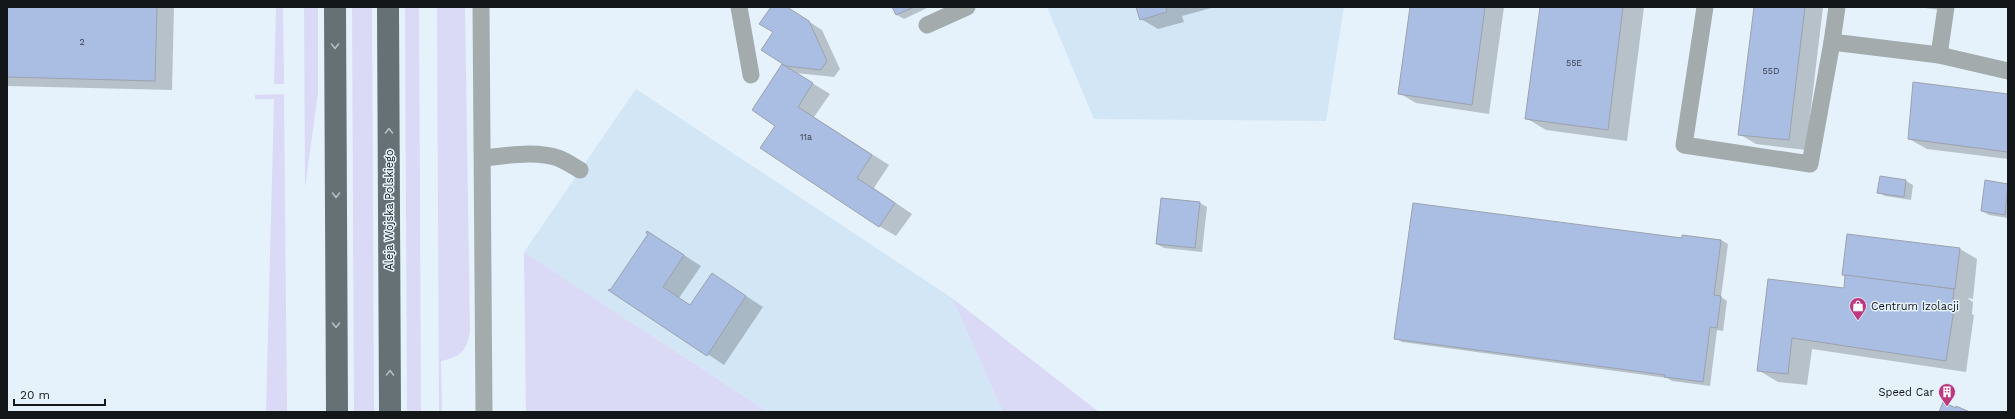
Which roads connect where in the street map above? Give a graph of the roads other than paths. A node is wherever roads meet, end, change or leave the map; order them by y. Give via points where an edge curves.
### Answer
1 (335, 7) edge
2 (388, 7) edge
3 (481, 7) edge
4 (739, 7) edge
5 (967, 7) edge
6 (1705, 7) edge
7 (1837, 7) edge
8 (1946, 7) edge
9 (927, 25) dead end
10 (1832, 42) junction
11 (1938, 56) junction
12 (2008, 71) edge
13 (752, 75) dead end
14 (482, 158) junction
15 (580, 170) dead end
16 (336, 412) edge
17 (390, 412) edge
18 (484, 412) edge

1 -> 16 main road
17 -> 2 main road, Aleja Wojska Polskiego
3 - 14 lane
4 - 13 lane
5 - 9 lane
6 - 10 lane via 1684,145 1810,164
7 - 10 lane
8 - 11 lane
10 - 11 lane
11 - 12 lane
14 - 15 lane via 548,155
14 - 18 lane

